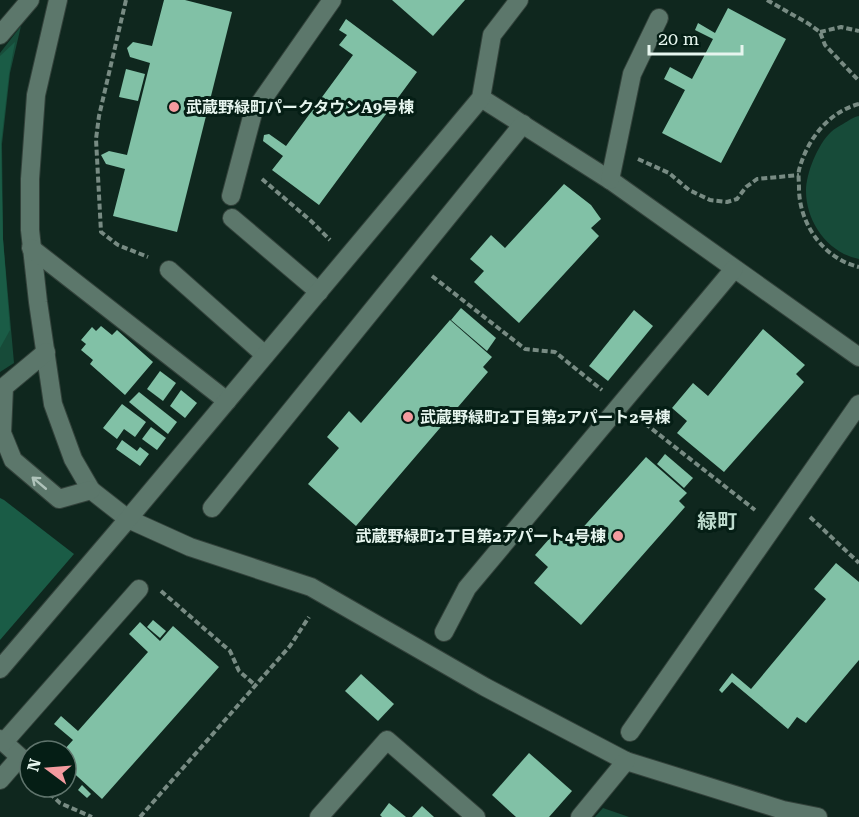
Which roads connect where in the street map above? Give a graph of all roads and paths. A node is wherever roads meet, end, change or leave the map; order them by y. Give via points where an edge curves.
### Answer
1 (30, 0) edge
2 (58, 0) edge
3 (126, 0) edge
4 (332, 0) edge
5 (519, 0) edge
6 (767, 0) edge
7 (659, 18) dead end
8 (859, 31) edge
9 (820, 32) junction
10 (0, 35) edge
11 (859, 81) edge
12 (481, 98) junction
13 (859, 104) edge
14 (523, 124) junction
15 (616, 153) junction
16 (241, 156) junction
17 (799, 175) junction
18 (610, 180) junction
19 (231, 196) dead end
20 (232, 218) dead end
21 (32, 248) junction
22 (348, 257) junction
23 (412, 261) junction
24 (859, 267) edge
25 (734, 269) junction
26 (169, 270) joint
27 (319, 292) junction
28 (45, 352) junction
29 (266, 355) junction
30 (859, 357) edge
31 (226, 402) junction
32 (859, 404) edge
33 (621, 405) junction
34 (1, 426) edge
35 (91, 490) junction
36 (792, 501) junction
37 (212, 508) dead end
38 (128, 519) junction
39 (775, 525) junction
40 (859, 563) edge
41 (139, 589) joint
42 (309, 617) dead end
43 (444, 632) dead end
44 (0, 669) edge
45 (256, 686) junction
46 (630, 732) dead end
47 (2, 740) edge
48 (626, 761) junction
49 (0, 780) edge
50 (56, 799) edge
51 (92, 817) edge
52 (140, 817) edge
53 (320, 817) edge
54 (476, 817) edge
55 (580, 817) edge
56 (818, 817) edge

1 - 10 street
2 - 21 street via 36,95 30,179
3 - 26 path via 96,140 101,232 118,245 158,260
4 - 16 street via 253,113
5 - 12 street via 492,35
6 - 9 path
7 - 15 street via 632,74
8 - 9 path via 841,27
9 - 11 path via 825,45
12 - 14 street
12 - 22 street
13 - 17 path via 825,123 808,145
14 - 18 street
14 - 23 street
15 - 17 path via 669,173 688,190 710,200 737,200 757,179
15 - 18 street
16 - 19 street
16 - 22 path
17 - 24 path via 799,200 808,227 826,250
18 - 25 street
20 - 27 street
21 - 28 street
21 - 31 street
22 - 27 street
23 - 33 path via 525,349 555,352
23 - 37 street
25 - 30 street
25 - 33 street
26 - 29 street
27 - 29 street
28 - 34 street via 4,387
28 - 35 street via 53,404 73,459
29 - 31 street
31 - 38 street
32 - 36 street
33 - 39 path
33 - 43 street via 467,588
35 -> 34 street via 58,499 13,460
35 - 38 street
36 - 39 street
36 - 40 path
38 - 44 street
38 - 48 street via 190,547 311,587 485,687
39 - 46 street
41 - 45 path via 145,591 153,584 230,651 239,671
41 - 47 street
42 - 45 path
45 - 52 path
47 - 49 street via 20,757
48 - 55 street
48 - 56 street via 783,810
50 - 51 path
53 - 54 street via 387,740

